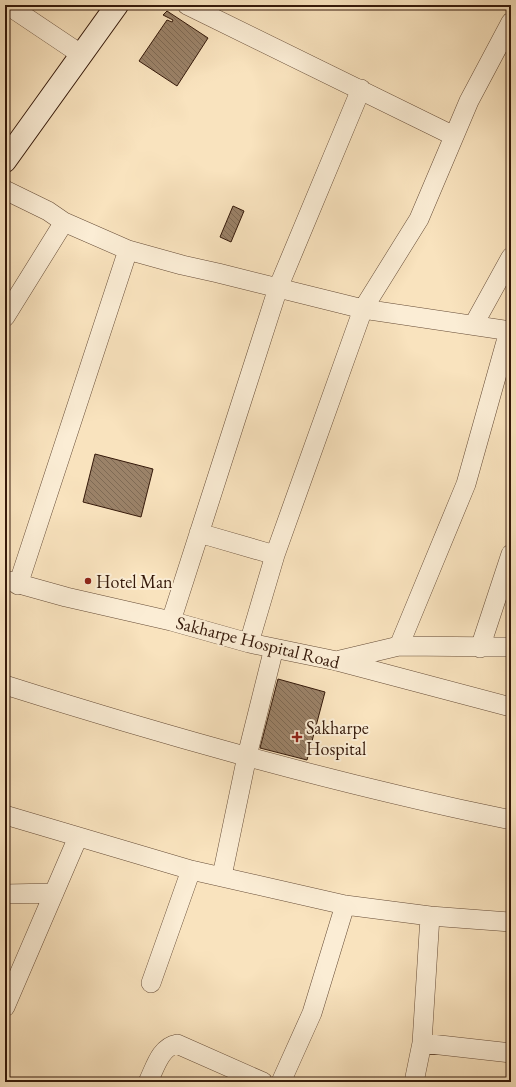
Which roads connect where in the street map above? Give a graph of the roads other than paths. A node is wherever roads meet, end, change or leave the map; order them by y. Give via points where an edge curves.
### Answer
1 (117, 5) edge
2 (187, 5) edge
3 (8, 8) edge
4 (511, 22) edge
5 (82, 55) junction
6 (361, 89) junction
7 (454, 136) junction
8 (5, 161) edge
9 (5, 190) edge
10 (64, 222) junction
11 (128, 250) junction
12 (511, 257) edge
13 (278, 288) junction
14 (363, 309) junction
15 (5, 317) edge
16 (474, 324) junction
17 (510, 331) edge
18 (199, 533) junction
19 (511, 554) edge
20 (275, 555) junction
21 (11, 582) edge
22 (171, 621) junction
23 (249, 643) junction
24 (399, 646) junction
25 (511, 647) edge
26 (274, 648) junction
27 (480, 648) junction
28 (337, 661) junction
29 (5, 685) edge
30 (511, 708) edge
31 (248, 756) junction
32 (5, 815) edge
33 (511, 820) edge
34 (78, 837) junction
35 (191, 870) junction
36 (222, 876) junction
37 (54, 893) junction
38 (5, 894) edge
39 (345, 905) junction
40 (430, 916) junction
41 (511, 922) edge
42 (151, 983) dead end
43 (5, 1007) edge
44 (422, 1043) junction
45 (511, 1053) edge
46 (148, 1082) edge
47 (263, 1082) edge
48 (282, 1082) edge
49 (414, 1082) edge

1 - 5 main road
2 - 6 street
3 - 5 street
4 - 7 street via 469,101
5 - 8 main road
6 - 7 street
6 - 13 street
7 - 14 street via 418,218
9 - 10 street via 48,211
10 - 11 street
10 - 15 street
11 - 13 street via 182,266
11 - 21 street
12 - 16 street
13 - 14 street
13 - 18 street
14 - 16 street
14 - 20 street
16 - 17 street
17 - 24 street via 466,484
18 - 20 street
18 - 22 street
19 - 27 street
20 - 23 street
21 - 22 street, Sakharpe Hospital Road via 66,598
22 - 23 street, Sakharpe Hospital Road
23 - 26 street, Sakharpe Hospital Road
24 - 27 street
24 - 28 street
25 - 27 street
26 - 28 street, Sakharpe Hospital Road
26 - 31 street
28 - 30 street, Sakharpe Hospital Road
29 - 31 street
31 - 33 street via 324,777
31 - 36 street
32 - 34 street
34 - 35 street
34 - 37 street
35 - 36 street
35 - 42 street
36 - 39 street
37 - 38 street
37 - 43 street
39 - 40 street
39 - 48 street via 312,1013
40 - 41 street
40 - 44 street
44 - 45 street
44 - 49 street
46 - 47 street via 164,1049 177,1044

